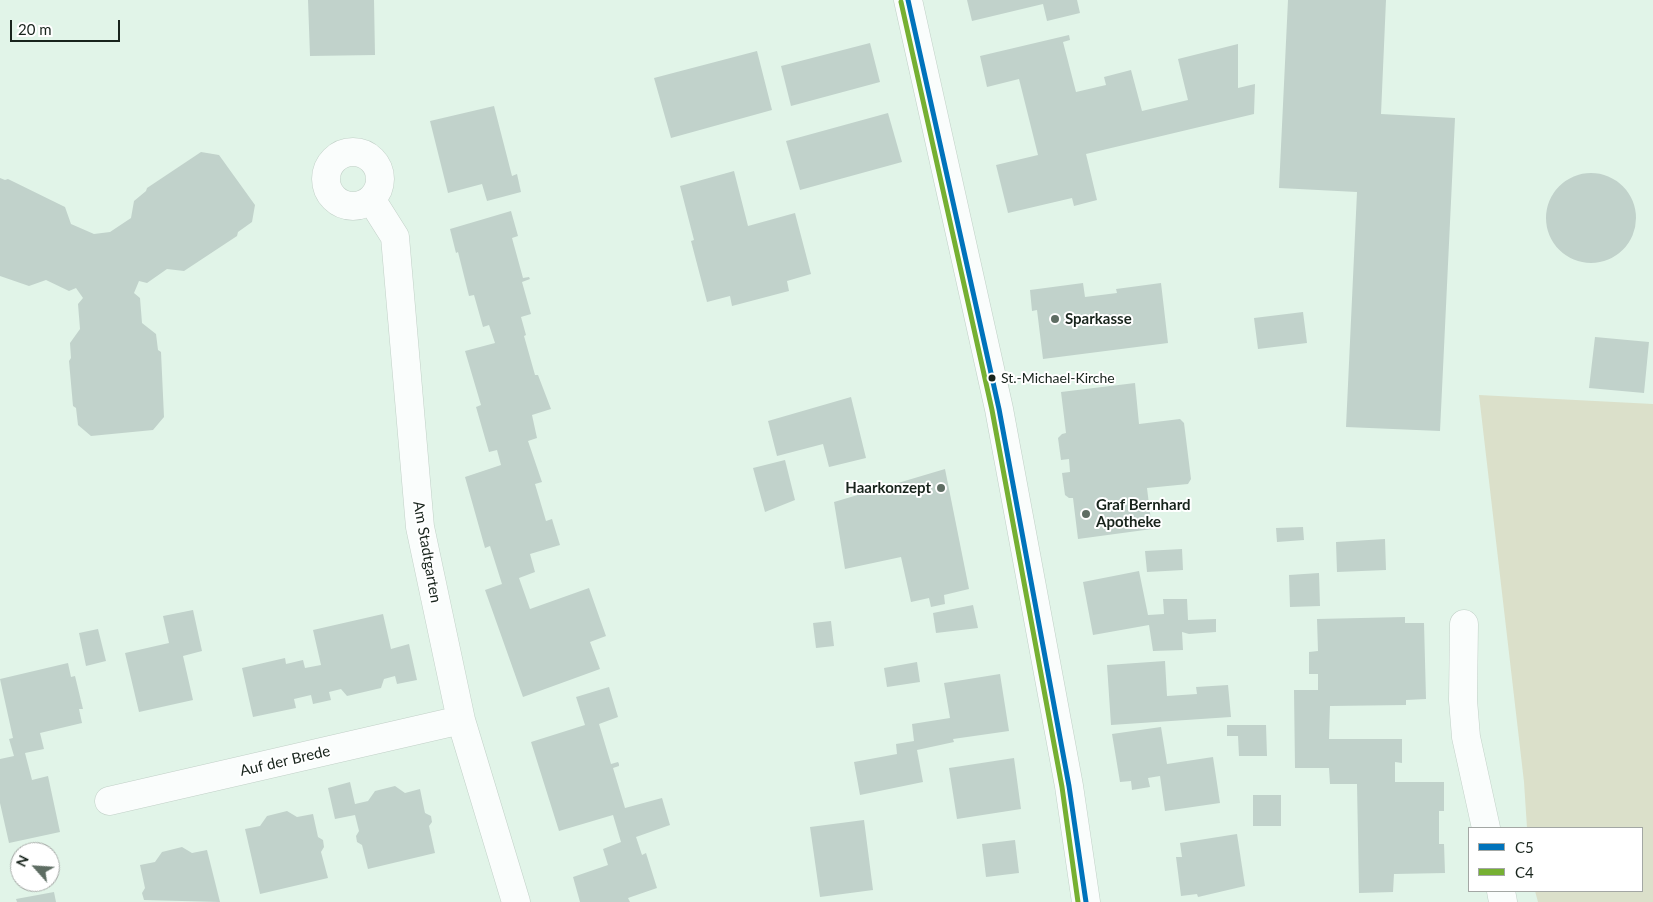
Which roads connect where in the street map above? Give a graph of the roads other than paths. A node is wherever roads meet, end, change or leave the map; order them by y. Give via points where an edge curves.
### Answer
1 (908, 0) edge
2 (371, 199) dead end
3 (1464, 624) dead end
4 (461, 720) junction
5 (109, 801) dead end
6 (1486, 827) edge
7 (516, 902) edge
8 (1086, 902) edge

1 - 8 street via 999,408 1070,786
2 - 4 street, Am Stadtgarten via 395,237 420,527
3 - 6 street via 1466,737
4 - 5 street, Auf der Brede
4 - 7 street, Am Stadtgarten

